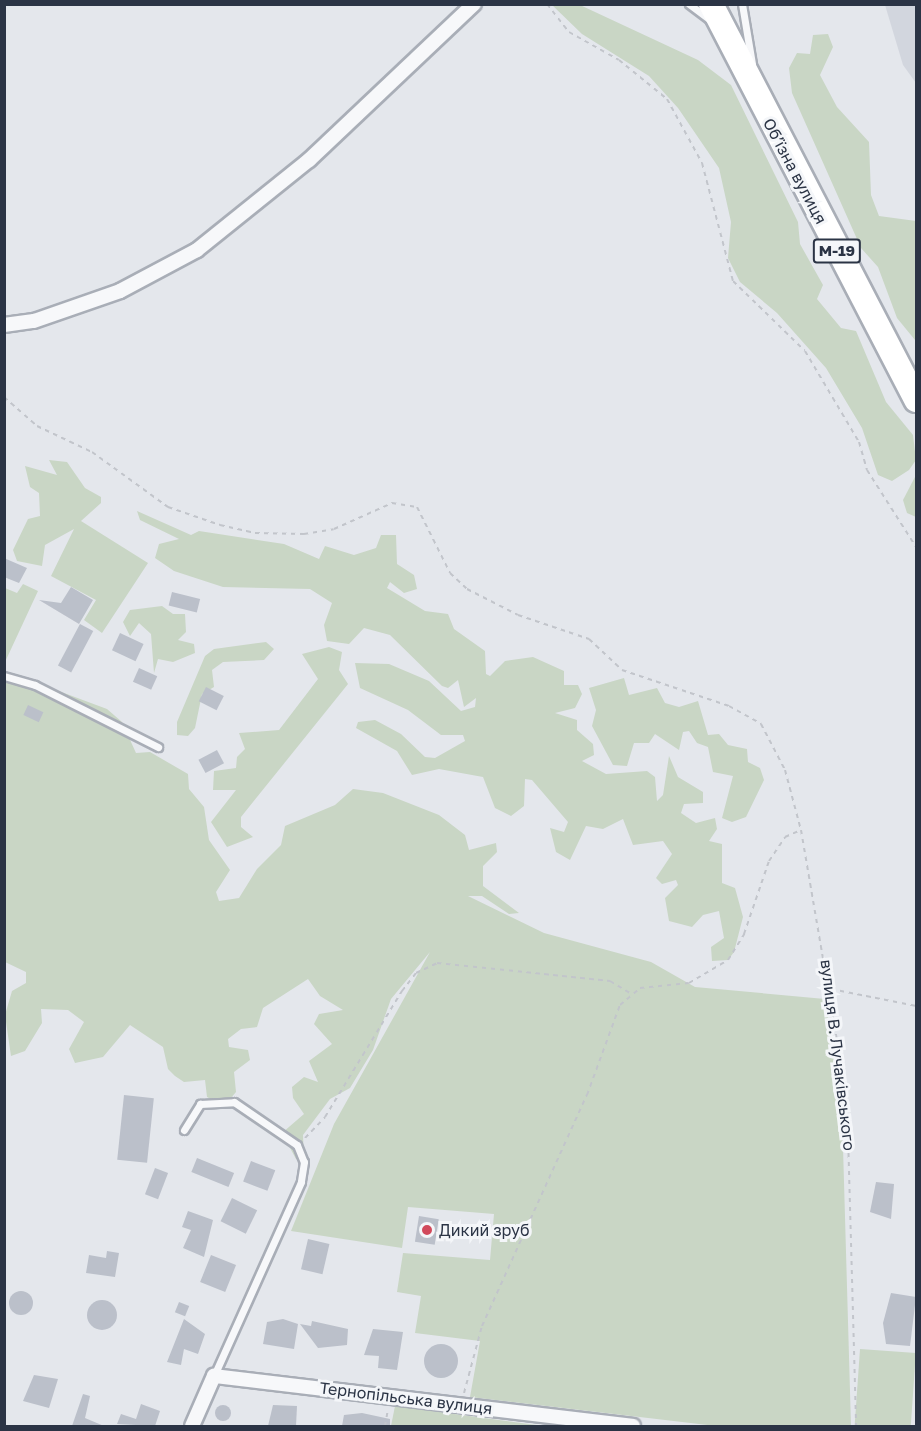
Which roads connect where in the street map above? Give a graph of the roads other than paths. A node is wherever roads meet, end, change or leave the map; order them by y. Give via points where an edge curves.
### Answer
1 (474, 4) edge
2 (689, 4) edge
3 (711, 4) edge
4 (742, 4) edge
5 (722, 28) junction
6 (759, 102) junction
7 (4, 325) edge
8 (916, 400) edge
9 (4, 676) edge
10 (158, 747) dead end
11 (184, 1130) dead end
12 (214, 1376) junction
13 (192, 1426) edge
14 (633, 1426) edge

1 - 7 street via 309,160 197,250 120,291 34,321
2 - 5 lane
3 - 5 highway, Обʼїзна вулиця / М-19
4 - 6 lane
5 - 6 highway, Обʼїзна вулиця / М-19
6 - 8 highway, Обʼїзна вулиця / М-19
9 - 10 lane via 35,685
11 - 12 lane via 200,1104 234,1102 297,1145 304,1162 301,1182
12 - 13 street
12 - 14 street, Тернопільська вулиця

